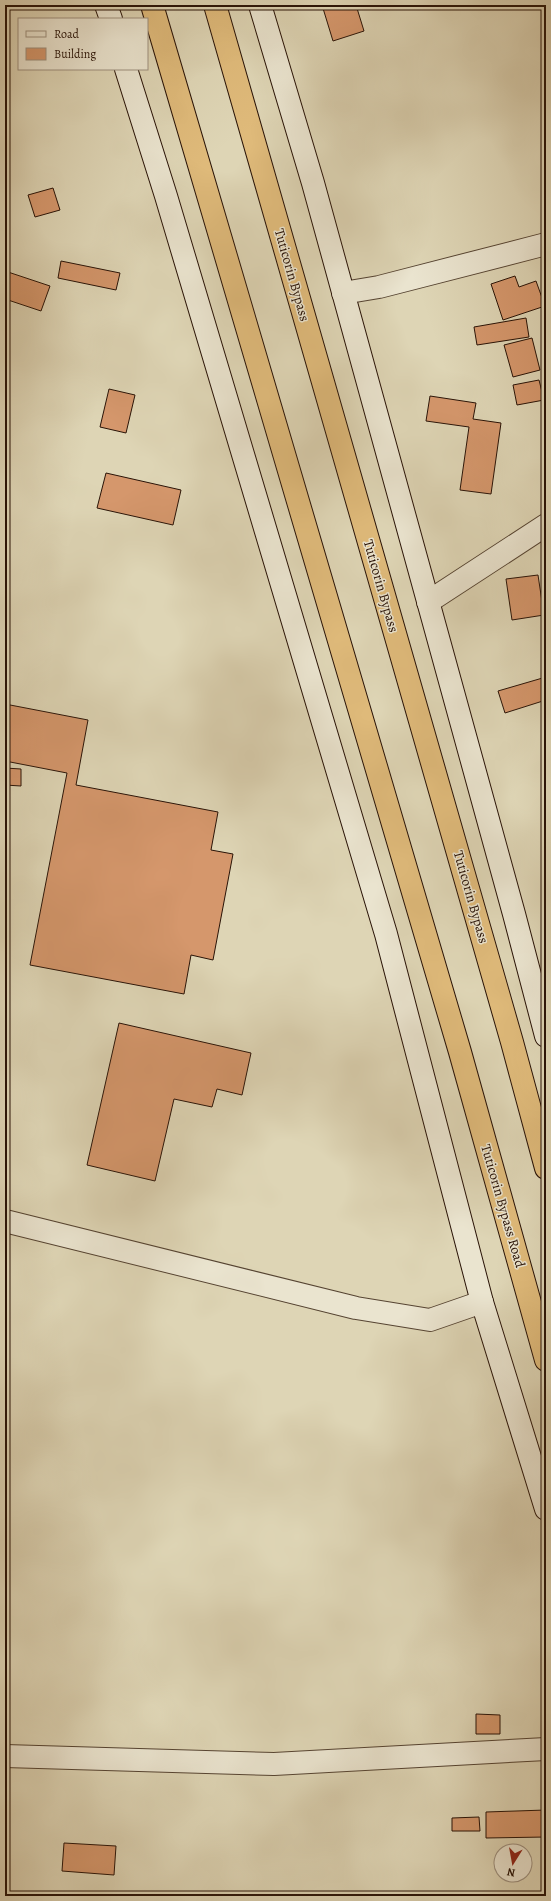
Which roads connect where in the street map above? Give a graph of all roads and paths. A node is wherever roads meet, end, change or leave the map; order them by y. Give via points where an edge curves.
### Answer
1 (106, 5) edge
2 (152, 5) edge
3 (215, 5) edge
4 (260, 5) edge
5 (111, 18) edge
6 (126, 70) edge
7 (546, 244) edge
8 (343, 293) junction
9 (546, 525) edge
10 (428, 602) junction
11 (546, 1036) edge
12 (546, 1168) edge
13 (5, 1221) edge
14 (482, 1302) junction
15 (546, 1360) edge
16 (546, 1509) edge
17 (546, 1749) edge
18 (5, 1756) edge

1 - 5 street
2 - 15 highway, Tuticorin Bypass Road via 460,1052
3 - 12 highway, Tuticorin Bypass via 510,1034
4 - 8 street
6 - 14 street via 171,211 386,934
7 - 8 street via 379,287
8 - 10 street
9 - 10 street
10 - 11 street
13 - 14 street via 356,1308 430,1320
14 - 16 street
17 - 18 street via 274,1764

